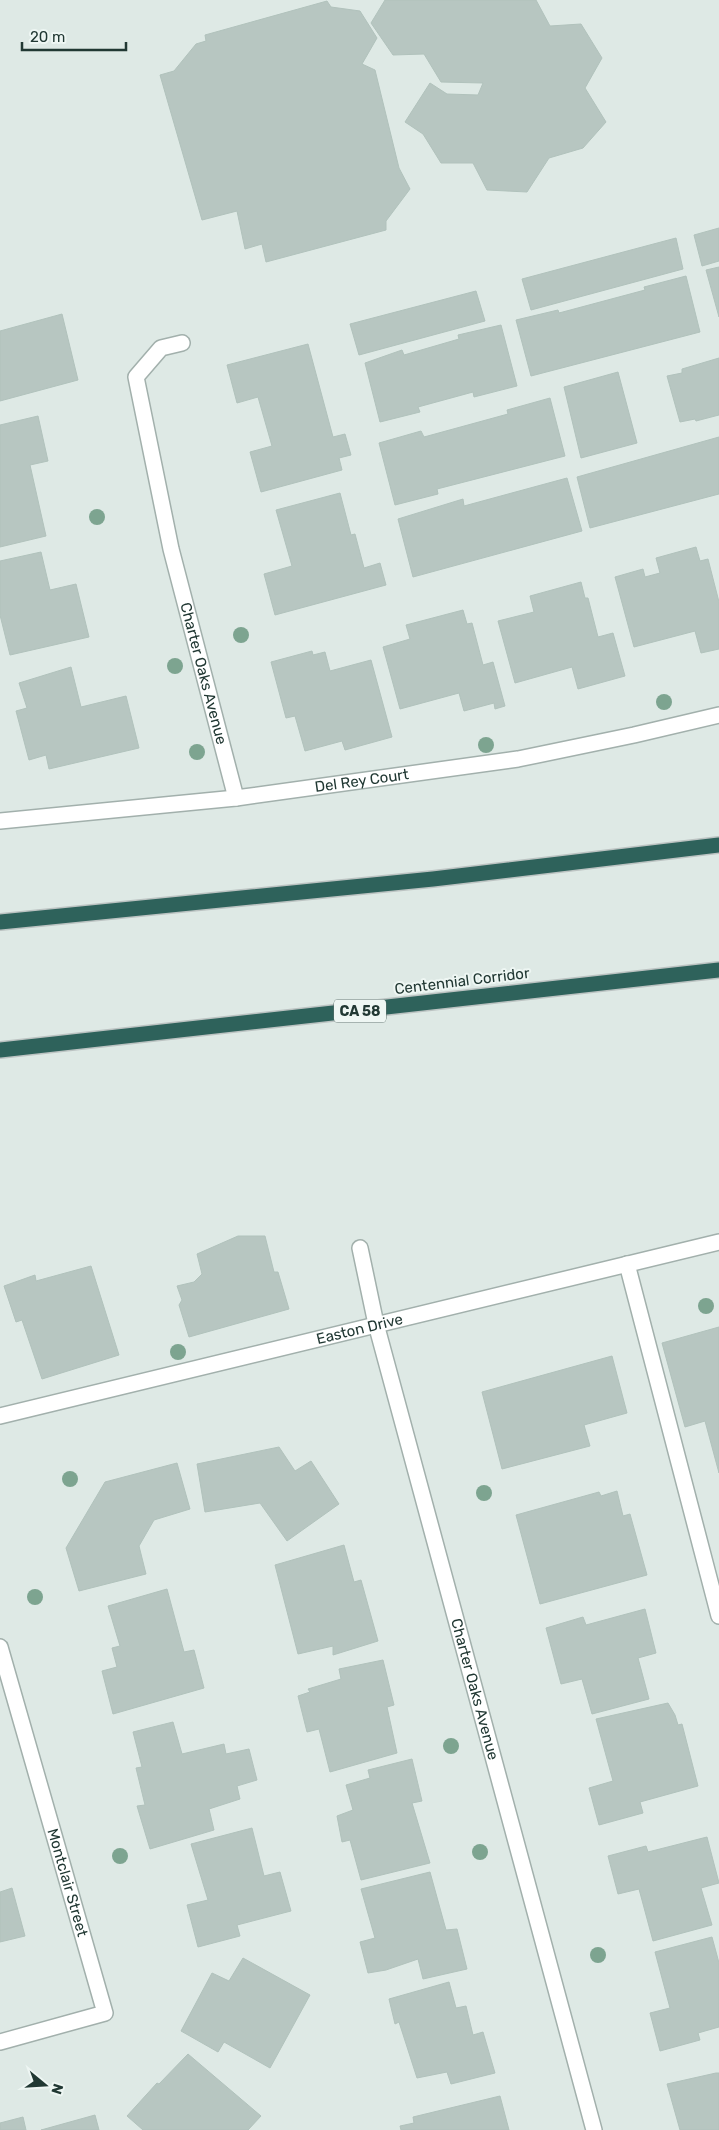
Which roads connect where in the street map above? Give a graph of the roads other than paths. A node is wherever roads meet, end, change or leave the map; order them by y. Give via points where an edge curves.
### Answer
1 (182, 343) dead end
2 (719, 714) edge
3 (236, 798) junction
4 (0, 822) edge
5 (719, 845) edge
6 (0, 922) edge
7 (719, 970) edge
8 (0, 1050) edge
9 (719, 1242) edge
10 (360, 1248) dead end
11 (626, 1264) junction
12 (376, 1324) junction
13 (0, 1416) edge
14 (714, 1579) edge
15 (719, 1616) edge
16 (0, 1647) edge
17 (0, 2042) edge
18 (594, 2130) edge

1 - 3 street, Charter Oaks Avenue via 162,348 136,377 171,549
2 - 3 street, Del Rey Court via 634,736 518,759
3 - 4 street, Del Rey Court
5 - 6 highway via 433,879
7 - 8 highway, Centennial Corridor / CA 58
9 - 11 street, Easton Drive
10 - 12 street, Charter Oaks Avenue
11 - 12 street, Easton Drive
11 - 14 street
12 - 13 street, Easton Drive
12 - 18 street, Charter Oaks Avenue
14 - 15 street
16 - 17 street, Montclair Street via 105,2013

